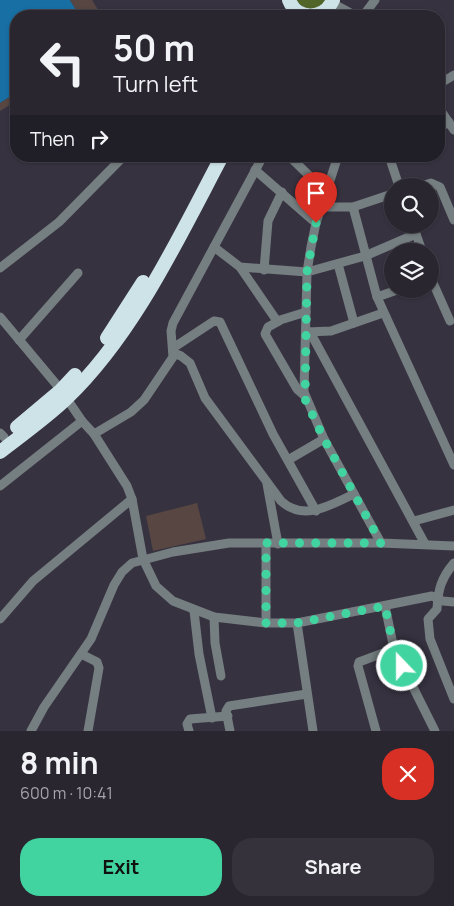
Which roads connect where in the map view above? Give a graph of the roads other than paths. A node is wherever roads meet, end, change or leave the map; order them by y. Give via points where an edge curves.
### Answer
1 (332, 1) edge
2 (346, 10) edge
3 (445, 116) edge
4 (449, 122) junction
5 (445, 124) edge
6 (454, 130) edge
7 (118, 162) edge
8 (209, 162) edge
9 (219, 162) edge
10 (260, 162) edge
11 (295, 162) edge
12 (336, 162) edge
13 (391, 162) edge
14 (255, 170) junction
15 (396, 178) edge
16 (439, 187) edge
17 (282, 192) junction
18 (326, 192) junction
19 (384, 197) edge
20 (322, 207) junction
21 (353, 207) junction
22 (454, 220) edge
23 (316, 223) junction
24 (416, 234) joint
25 (419, 243) edge
26 (214, 247) junction
27 (365, 256) junction
28 (338, 264) junction
29 (240, 267) junction
30 (0, 268) edge
31 (264, 270) junction
32 (307, 272) junction
33 (78, 273) dead end
34 (384, 295) edge
35 (377, 297) junction
36 (439, 297) edge
37 (306, 312) junction
38 (383, 313) junction
39 (0, 317) edge
40 (279, 321) junction
41 (450, 322) dead end
42 (354, 323) junction
43 (309, 332) junction
44 (19, 340) junction
45 (173, 351) junction
46 (64, 394) junction
47 (305, 396) junction
48 (82, 421) junction
49 (94, 434) junction
50 (1, 437) edge
51 (324, 439) junction
52 (0, 452) edge
53 (288, 460) junction
54 (454, 465) edge
55 (266, 481) junction
56 (0, 486) edge
57 (354, 494) junction
58 (132, 499) junction
59 (316, 510) junction
60 (454, 510) edge
61 (414, 521) junction
62 (266, 543) junction
63 (381, 543) junction
64 (278, 544) junction
65 (425, 544) junction
66 (454, 546) edge
67 (143, 559) junction
68 (454, 563) edge
69 (437, 597) junction
70 (454, 602) edge
71 (385, 606) junction
72 (194, 611) junction
73 (214, 617) junction
74 (0, 619) edge
75 (266, 623) junction
76 (297, 623) junction
77 (394, 649) junction
78 (82, 654) junction
79 (221, 676) dead end
80 (307, 694) junction
81 (454, 699) edge
82 (228, 716) junction
83 (212, 718) junction
84 (31, 731) edge
85 (88, 731) edge
86 (189, 731) edge
87 (230, 731) edge
88 (313, 731) edge
89 (376, 731) edge
90 (435, 731) edge

1 - 2 street
3 - 4 street
4 - 5 street
4 - 6 street
7 - 30 street via 60,222
8 - 46 highway via 121,318
9 - 46 highway via 130,322 103,358
10 - 14 street
11 - 18 street
12 - 18 street
13 - 15 street
14 - 17 street
14 - 26 street
16 - 22 street
17 - 23 street
17 - 31 street via 268,221
18 - 20 street
19 - 21 street
20 - 21 street
20 - 23 street
21 - 27 street
23 - 32 street
24 - 25 street
24 - 27 street
26 - 29 street
26 - 45 street via 173,323
27 - 28 street
27 - 35 street
28 - 32 street
28 - 42 street
29 - 31 street
29 - 40 street
31 - 32 street
32 - 37 street
33 - 44 street
34 - 35 street
35 - 38 street
36 - 41 street
37 - 40 street
37 - 43 street
38 - 42 street
38 - 54 street
39 - 44 street
40 - 47 street via 268,327 265,334 297,389
42 - 43 street via 332,331
43 - 47 street
43 - 61 street
44 - 46 street
45 - 49 street via 138,406
45 - 53 street via 218,320
45 - 55 street via 190,364 205,398
46 - 48 street
46 - 50 highway
46 - 52 highway
47 - 51 street
48 - 49 street
48 - 56 street
49 - 58 street
51 - 53 street
51 - 57 street
53 - 59 street
55 - 59 street via 288,507 298,511
55 - 64 street
57 - 59 street
57 - 63 street
58 - 67 street
58 - 74 street via 33,580
60 - 61 street
61 - 65 street
62 - 64 street
62 - 67 street via 216,544
62 - 75 street
63 - 64 street
63 - 65 street
65 - 66 street
67 - 72 street via 151,578 164,594
67 - 78 street via 122,572
68 - 69 street via 442,579
69 - 70 street
69 - 71 street
69 - 81 street via 437,609 428,616 429,629
71 - 76 street
71 - 77 street
72 - 73 street
72 - 83 street
73 - 75 street
73 - 79 street
75 - 76 street
76 - 80 street
77 - 89 street via 364,658 358,664
77 - 90 street
78 - 84 street
78 - 85 street via 97,662 99,668
80 - 82 street via 229,706
80 - 88 street
82 - 83 street
82 - 87 street
83 - 86 street via 190,719

